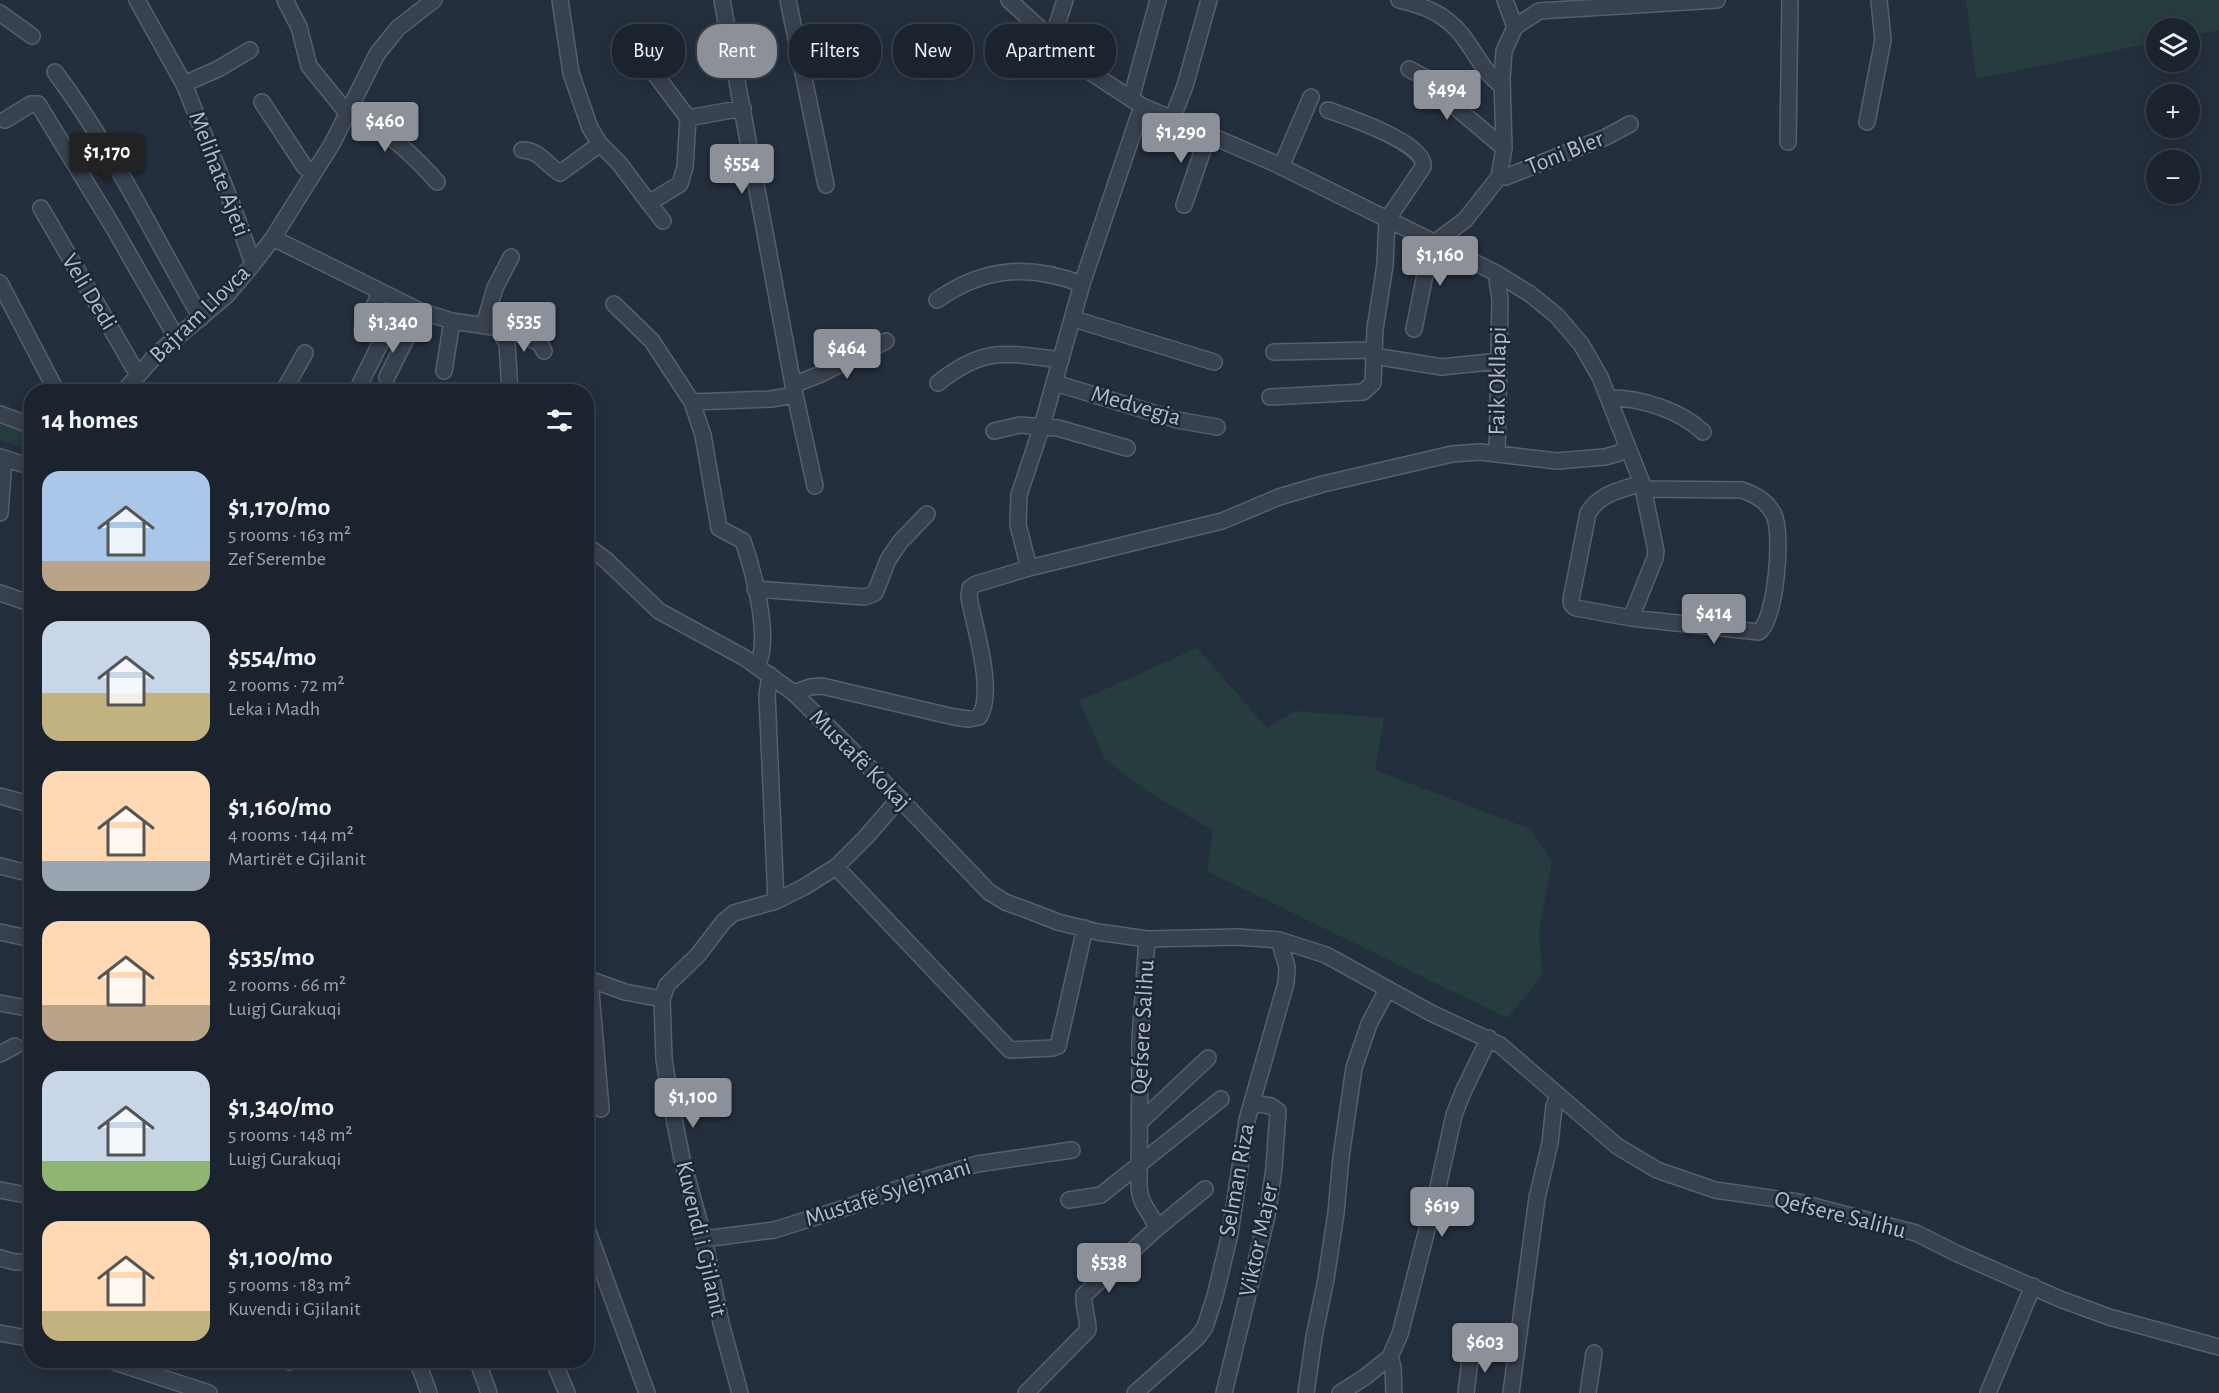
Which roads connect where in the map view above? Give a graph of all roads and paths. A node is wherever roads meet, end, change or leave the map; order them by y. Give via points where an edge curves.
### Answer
1 (138, 0) edge
2 (285, 0) edge
3 (434, 0) edge
4 (560, 0) edge
5 (722, 0) edge
6 (788, 0) edge
7 (1009, 0) edge
8 (1065, 0) edge
9 (1158, 0) edge
10 (1209, 0) edge
11 (1399, 0) edge
12 (1505, 0) edge
13 (1713, 0) edge
14 (1717, 0) edge
15 (1790, 0) edge
16 (1879, 0) edge
17 (417, 5) edge
18 (1540, 6) edge
19 (0, 13) edge
20 (1035, 24) edge
21 (1057, 24) edge
22 (1515, 27) junction
23 (32, 36) dead end
24 (250, 50) dead end
25 (1409, 69) dead end
26 (55, 72) dead end
27 (658, 78) edge
28 (1100, 78) edge
29 (184, 84) junction
30 (1502, 86) junction
31 (1311, 97) dead end
32 (262, 102) dead end
33 (1137, 102) junction
34 (743, 108) junction
35 (1328, 110) dead end
36 (349, 111) junction
37 (688, 118) junction
38 (1172, 119) junction
39 (5, 120) dead end
40 (1867, 122) dead end
41 (1630, 124) dead end
42 (1208, 135) junction
43 (1788, 142) dead end
44 (600, 144) junction
45 (1504, 148) junction
46 (522, 150) dead end
47 (1281, 167) junction
48 (313, 174) junction
49 (1499, 177) junction
50 (437, 182) dead end
51 (826, 185) dead end
52 (649, 203) junction
53 (1184, 205) dead end
54 (41, 208) dead end
55 (1387, 220) junction
56 (663, 221) dead end
57 (273, 238) junction
58 (1430, 241) junction
59 (511, 257) dead end
60 (253, 264) junction
61 (1496, 273) junction
62 (0, 283) edge
63 (1082, 285) junction
64 (381, 292) junction
65 (937, 300) dead end
66 (401, 302) junction
67 (614, 304) dead end
68 (420, 311) junction
69 (201, 318) junction
70 (1074, 319) junction
71 (452, 321) junction
72 (490, 327) junction
73 (1414, 328) dead end
74 (362, 330) dead end
75 (176, 337) junction
76 (885, 341) dead end
77 (544, 351) dead end
78 (1274, 352) dead end
79 (305, 353) dead end
80 (1374, 353) junction
81 (1061, 360) junction
82 (1499, 361) junction
83 (1214, 362) dead end
84 (444, 371) dead end
85 (138, 375) junction
86 (387, 377) dead end
87 (938, 383) dead end
88 (1054, 383) junction
89 (53, 384) edge
90 (130, 384) edge
91 (288, 384) edge
92 (360, 384) edge
93 (510, 384) edge
94 (794, 390) junction
95 (1270, 397) dead end
96 (1610, 398) junction
97 (692, 402) junction
98 (0, 414) edge
99 (24, 423) edge
100 (1042, 426) junction
101 (1217, 427) dead end
102 (994, 431) dead end
103 (1703, 432) dead end
104 (1627, 446) junction
105 (1127, 448) dead end
106 (1497, 454) junction
107 (2, 458) edge
108 (24, 465) edge
109 (815, 486) dead end
110 (1643, 486) junction
111 (0, 513) edge
112 (927, 514) dead end
113 (594, 550) edge
114 (1029, 568) junction
115 (755, 589) junction
116 (0, 593) edge
117 (24, 601) edge
118 (1631, 618) junction
119 (757, 666) junction
120 (770, 675) junction
121 (794, 693) junction
122 (0, 796) edge
123 (899, 799) junction
124 (24, 803) edge
125 (0, 866) edge
126 (836, 867) junction
127 (24, 872) edge
128 (776, 901) junction
129 (1085, 928) junction
130 (0, 932) edge
131 (24, 937) edge
132 (1147, 939) junction
133 (1279, 940) junction
134 (594, 981) edge
135 (1387, 990) junction
136 (662, 999) junction
137 (0, 1003) edge
138 (24, 1008) edge
139 (594, 1035) edge
140 (1489, 1038) junction
141 (15, 1046) dead end
142 (0, 1054) edge
143 (1208, 1058) dead end
144 (1558, 1095) junction
145 (1221, 1099) dead end
146 (1252, 1103) junction
147 (602, 1109) dead end
148 (1139, 1122) junction
149 (1072, 1150) dead end
150 (1139, 1164) junction
151 (1205, 1189) dead end
152 (0, 1190) edge
153 (24, 1194) edge
154 (1069, 1200) dead end
155 (1156, 1229) junction
156 (704, 1239) junction
157 (594, 1248) edge
158 (0, 1258) edge
159 (24, 1262) edge
160 (2033, 1286) junction
161 (0, 1333) edge
162 (24, 1338) edge
163 (2219, 1347) edge
164 (1471, 1351) dead end
165 (1593, 1353) dead end
166 (1390, 1357) junction
167 (132, 1368) edge
168 (420, 1368) edge
169 (480, 1368) edge
170 (556, 1368) edge
171 (209, 1393) edge
172 (429, 1393) edge
173 (489, 1393) edge
174 (567, 1393) edge
175 (647, 1393) edge
176 (740, 1393) edge
177 (1026, 1393) edge
178 (1135, 1393) edge
179 (1224, 1393) edge
180 (1306, 1393) edge
181 (1340, 1393) edge
182 (1394, 1393) edge
183 (1466, 1393) edge
184 (1511, 1393) edge
185 (1588, 1393) edge
186 (1988, 1393) edge

1 - 29 street, Melihate Ajeti
2 - 36 street via 299,27 309,66
3 - 17 street, Bajram Llovca
4 - 44 street via 571,73 590,128
5 - 34 street
6 - 51 street
7 - 20 street
8 - 21 street
9 - 33 street
10 - 38 street
11 - 30 street via 1431,9 1446,18
12 - 22 street
13 - 14 street
13 - 18 street
15 - 43 street
16 - 40 street via 1883,40
17 - 36 street, Bajram Llovca via 377,54
18 - 22 street
19 - 23 street
22 - 30 street, Toni Bler via 1504,51
24 - 29 street, Melihate Ajeti
25 - 45 street via 1430,80
26 - 69 street via 103,142
27 - 37 street
28 - 33 street
29 - 60 street, Melihate Ajeti
30 - 45 street, Toni Bler
31 - 47 street
32 - 48 street
33 - 38 street
33 - 63 street
34 - 37 street
34 - 94 street
35 - 55 street via 1368,125 1420,154 1423,167
36 - 48 street, Bajram Llovca
36 - 50 street via 402,145
37 - 52 street via 680,184
38 - 42 street
39 - 75 street via 38,104
41 - 49 street, Toni Bler via 1606,137
42 - 47 street
42 - 53 street
44 - 46 street via 560,173 540,156
44 - 52 street
45 - 49 street, Toni Bler
47 - 55 street
48 - 57 street, Bajram Llovca
49 - 58 street, Toni Bler via 1465,220
52 - 56 street
54 - 85 street, Veli Dedi
55 - 58 street
55 - 80 street
57 - 60 street, Bajram Llovca
57 - 64 street
58 - 61 street
58 - 73 street
59 - 72 street via 495,288
60 - 69 street, Bajram Llovca
61 - 82 street, Faik Okllapi via 1500,299
61 - 96 street via 1557,315 1581,344
62 - 89 street
63 - 65 street via 1061,276 1004,271 956,287
63 - 70 street
64 - 66 street
64 - 74 street
66 - 68 street
66 - 92 street
67 - 97 street via 652,341
68 - 71 street
68 - 86 street
69 - 75 street, Bajram Llovca
70 - 81 street
70 - 83 street
71 - 72 street
71 - 84 street
72 - 77 street via 507,329 540,343
72 - 93 street via 507,343
75 - 85 street, Bajram Llovca
76 - 94 street
78 - 80 street
79 - 91 street
80 - 82 street via 1442,367
80 - 95 street via 1373,383 1363,392
81 - 87 street via 1008,354 984,356
81 - 88 street
82 - 106 street, Faik Okllapi
85 - 90 street, Bajram Llovca
88 - 100 street
88 - 101 street, Medvegja via 1177,420
94 - 97 street via 771,399
94 - 109 street
96 - 103 street via 1649,403 1687,420
96 - 104 street
97 - 115 street via 703,435 719,528 743,541
98 - 99 street
100 - 102 street, Medvegja via 1020,425
100 - 105 street, Medvegja
100 - 114 street via 1019,495 1018,525
104 - 106 street via 1605,457 1557,462
104 - 110 street
106 - 114 street via 1452,454 1323,484 1279,496 1222,521
107 - 108 street
107 - 111 street
110 - 118 street via 1656,551
110 - 118 street via 1602,497 1593,504 1571,600 1576,608
110 - 118 street via 1742,490 1765,502 1775,516 1778,533 1774,599 1759,632
112 - 115 street via 900,542 874,593 865,597
113 - 119 street, Mustafë Kokaj via 659,611
114 - 121 street via 970,588 986,691 979,717 954,717 822,686
115 - 119 street via 764,643
116 - 117 street
119 - 120 street, Mustafë Kokaj
120 - 121 street, Mustafë Kokaj
120 - 128 street via 767,696
121 - 123 street, Mustafë Kokaj
122 - 124 street
123 - 126 street
123 - 129 street, Mustafë Kokaj via 989,892 1005,902
125 - 127 street
126 - 128 street
126 - 129 street via 1010,1050 1058,1046
128 - 136 street via 734,913 724,921 698,955 667,985
129 - 132 street, Mustafë Kokaj
130 - 131 street
132 - 133 street, Qefsere Salihu
132 - 148 street, Qefsere Salihu
133 - 135 street, Qefsere Salihu via 1326,955
133 - 146 street, Selman Riza via 1287,967 1286,983
134 - 136 street
135 - 140 street, Qefsere Salihu
135 - 180 street via 1369,1024 1354,1068 1336,1213
136 - 156 street, Kuvendi i Gjilanit via 670,1098
137 - 138 street
139 - 147 street
140 - 144 street, Qefsere Salihu
140 - 166 street via 1454,1115 1400,1334
141 - 142 street
143 - 148 street
144 - 160 street, Qefsere Salihu via 1617,1146 1667,1173 1715,1190 1798,1202 1916,1233
144 - 184 street via 1537,1198
145 - 150 street
146 - 178 street, Selman Riza via 1242,1142 1230,1234 1205,1326 1197,1338
146 - 179 street, Viktor Majer via 1278,1111 1274,1168 1262,1236
148 - 150 street, Qefsere Salihu
149 - 156 street, Mustafë Sylejmani via 977,1164 774,1230
150 - 154 street via 1101,1195
150 - 155 street, Qefsere Salihu via 1139,1198
151 - 155 street
152 - 153 street
155 - 177 street via 1084,1295 1088,1330
156 - 176 street, Kuvendi i Gjilanit
157 - 175 street
158 - 159 street
160 - 163 street, Qefsere Salihu via 2109,1317
160 - 186 street
161 - 162 street
164 - 183 street
165 - 185 street
166 - 181 street
166 - 182 street
167 - 171 street
168 - 172 street
169 - 173 street
170 - 174 street

